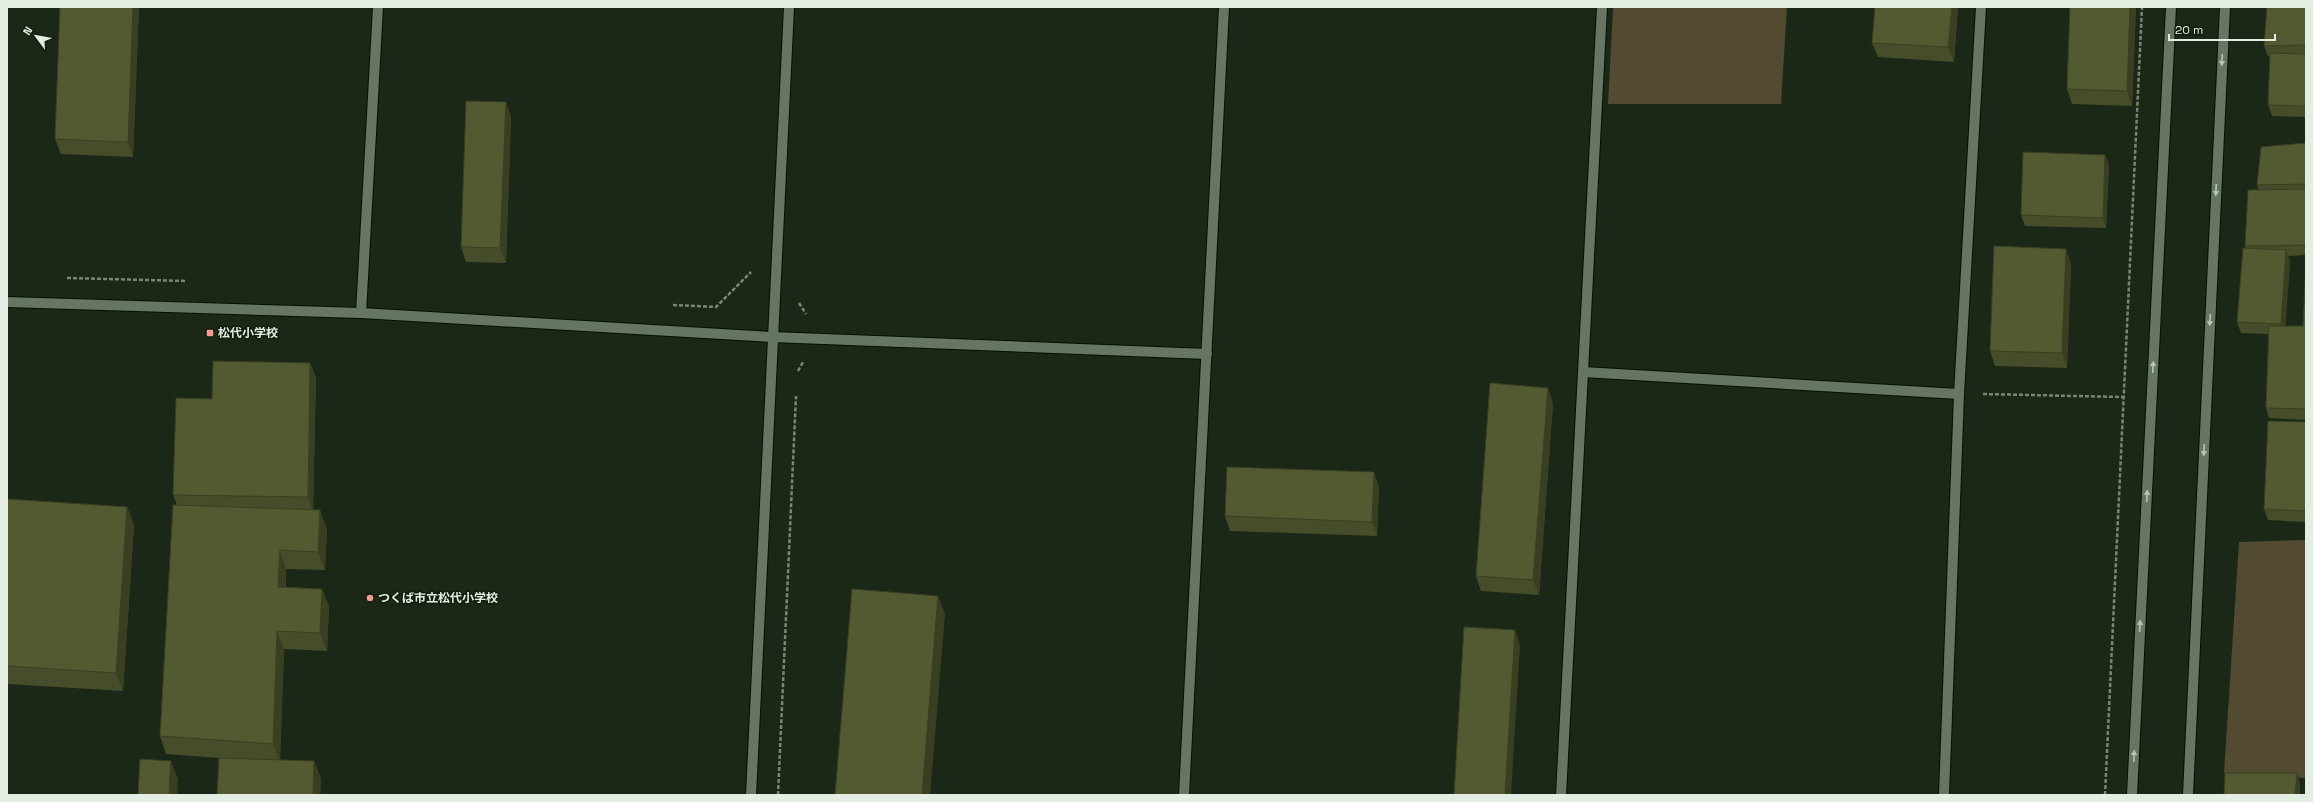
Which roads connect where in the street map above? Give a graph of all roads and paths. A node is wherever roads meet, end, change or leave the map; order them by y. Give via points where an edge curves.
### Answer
1 (378, 7) edge
2 (789, 7) edge
3 (1224, 7) edge
4 (1602, 7) edge
5 (1981, 7) edge
6 (2142, 7) edge
7 (2170, 7) edge
8 (2225, 7) edge
9 (752, 269) dead end
10 (7, 302) edge
11 (669, 305) dead end
12 (361, 314) junction
13 (772, 337) junction
14 (1207, 354) junction
15 (806, 357) dead end
16 (1583, 372) junction
17 (797, 377) dead end
18 (797, 393) dead end
19 (1959, 394) junction
20 (2123, 397) junction
21 (751, 795) edge
22 (778, 795) edge
23 (1184, 795) edge
24 (1561, 795) edge
25 (1944, 795) edge
26 (2105, 795) edge
27 (2132, 795) edge
28 (2188, 795) edge

1 - 12 street
2 - 13 street
3 - 14 street
4 - 16 street
5 - 19 street
6 - 20 path
27 -> 7 street
8 -> 28 street
9 - 11 path via 716,307
10 - 12 street
12 - 13 street
13 - 14 street
13 - 21 street
14 - 23 street
15 - 17 path via 798,369
16 - 19 street
16 - 24 street
18 - 22 path
19 - 20 path
19 - 25 street
20 - 26 path

